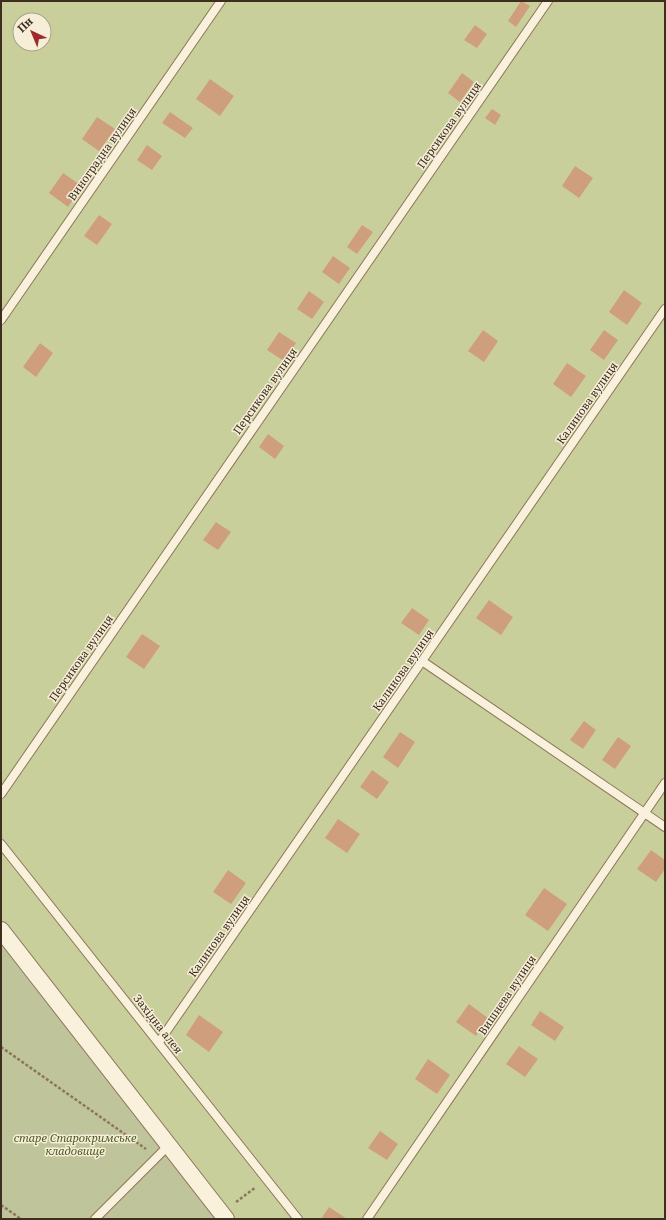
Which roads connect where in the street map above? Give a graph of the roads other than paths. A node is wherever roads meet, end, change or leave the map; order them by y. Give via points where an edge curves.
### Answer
1 (221, 1) edge
2 (548, 1) edge
3 (665, 309) edge
4 (1, 320) edge
5 (422, 661) junction
6 (665, 783) edge
7 (1, 794) edge
8 (644, 813) junction
9 (665, 828) edge
10 (1, 844) edge
11 (1, 930) edge
12 (158, 1042) junction
13 (169, 1145) junction
14 (224, 1216) edge
15 (95, 1219) edge
16 (298, 1219) edge
17 (368, 1219) edge

1 - 4 lane, Виноградна вулиця
2 - 7 lane, Персикова вулиця
3 - 5 lane, Калинова вулиця
5 - 8 lane
5 - 12 lane, Калинова вулиця
6 - 8 lane, Вишнева вулиця
8 - 9 lane
8 - 17 lane, Вишнева вулиця
10 - 12 lane, Західна алея
11 - 13 street
12 - 16 lane, Західна алея
13 - 14 street
13 - 15 lane

